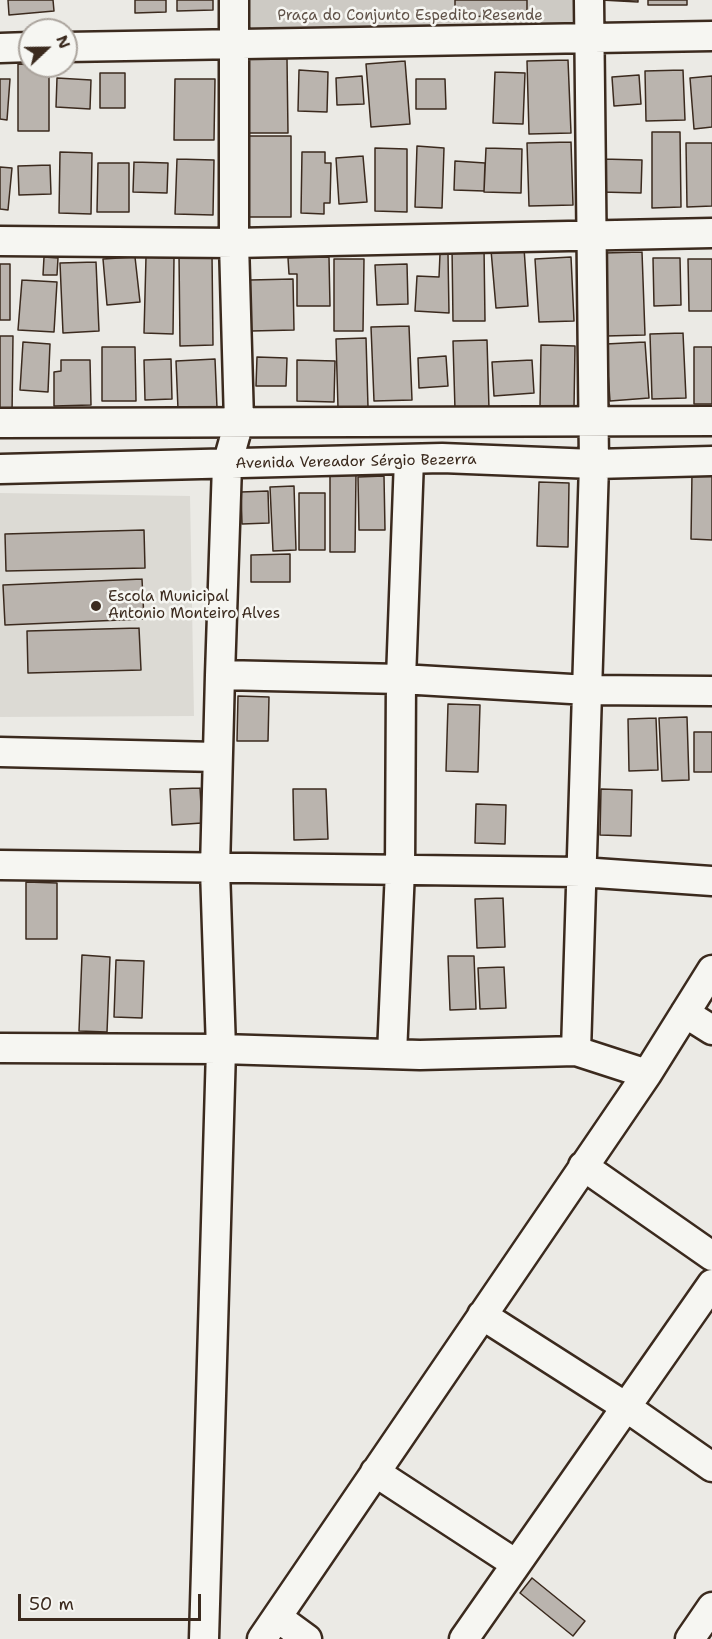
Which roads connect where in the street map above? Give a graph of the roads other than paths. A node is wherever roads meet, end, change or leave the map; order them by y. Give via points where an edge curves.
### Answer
1 (234, 0) edge
2 (589, 0) edge
3 (712, 36) edge
4 (589, 38) junction
5 (236, 44) junction
6 (18, 47) edge
7 (78, 47) edge
8 (0, 48) edge
9 (712, 232) edge
10 (592, 235) junction
11 (0, 241) edge
12 (234, 243) junction
13 (594, 421) junction
14 (712, 421) edge
15 (239, 422) junction
16 (0, 423) edge
17 (409, 459) junction
18 (712, 461) edge
19 (594, 464) junction
20 (227, 465) junction
21 (0, 469) edge
22 (220, 675) junction
23 (401, 679) junction
24 (588, 690) junction
25 (712, 691) edge
26 (0, 752) edge
27 (217, 757) junction
28 (0, 865) edge
29 (215, 869) junction
30 (400, 870) junction
31 (582, 872) junction
32 (712, 881) edge
33 (712, 970) edge
34 (685, 1013) junction
35 (712, 1030) edge
36 (0, 1048) edge
37 (221, 1049) junction
38 (576, 1051) junction
39 (393, 1054) junction
40 (647, 1074) junction
41 (583, 1166) junction
42 (712, 1256) edge
43 (712, 1284) edge
44 (482, 1314) junction
45 (626, 1407) junction
46 (712, 1467) edge
47 (375, 1472) junction
48 (516, 1564) junction
49 (712, 1607) edge
50 (269, 1628) edge
51 (204, 1639) edge
52 (307, 1639) edge
53 (464, 1639) edge
54 (690, 1639) edge

1 - 5 street
2 - 4 street
3 - 4 street
4 - 5 street
4 - 10 street
5 - 7 street
5 - 12 street
6 - 8 street
9 - 10 street
10 - 12 street
10 - 13 street
11 - 12 street
12 - 15 street
13 - 14 street
13 - 15 street
13 - 19 street
15 - 16 street
15 - 20 street
17 - 19 street, Avenida Vereador Sérgio Bezerra
17 - 20 street, Avenida Vereador Sérgio Bezerra
17 - 23 street
18 - 19 street, Avenida Vereador Sérgio Bezerra
19 - 24 street
20 - 21 street, Avenida Vereador Sérgio Bezerra
20 - 22 street
22 - 23 street
22 - 27 street
23 - 24 street
23 - 30 street
24 - 25 street
24 - 31 street
26 - 27 street
27 - 29 street
28 - 29 street
29 - 30 street
29 - 37 street
30 - 31 street
30 - 39 street
31 - 32 street
31 - 38 street
33 - 34 street
34 - 35 street
34 - 40 street
36 - 37 street
37 - 39 street
37 - 51 street
38 - 39 street
38 - 40 street
40 - 41 street
41 - 42 street
41 - 44 street
43 - 45 street
44 - 45 street
44 - 47 street
45 - 46 street
45 - 48 street
47 - 48 street
47 - 50 street
48 - 53 street
49 - 54 street
50 - 52 street

